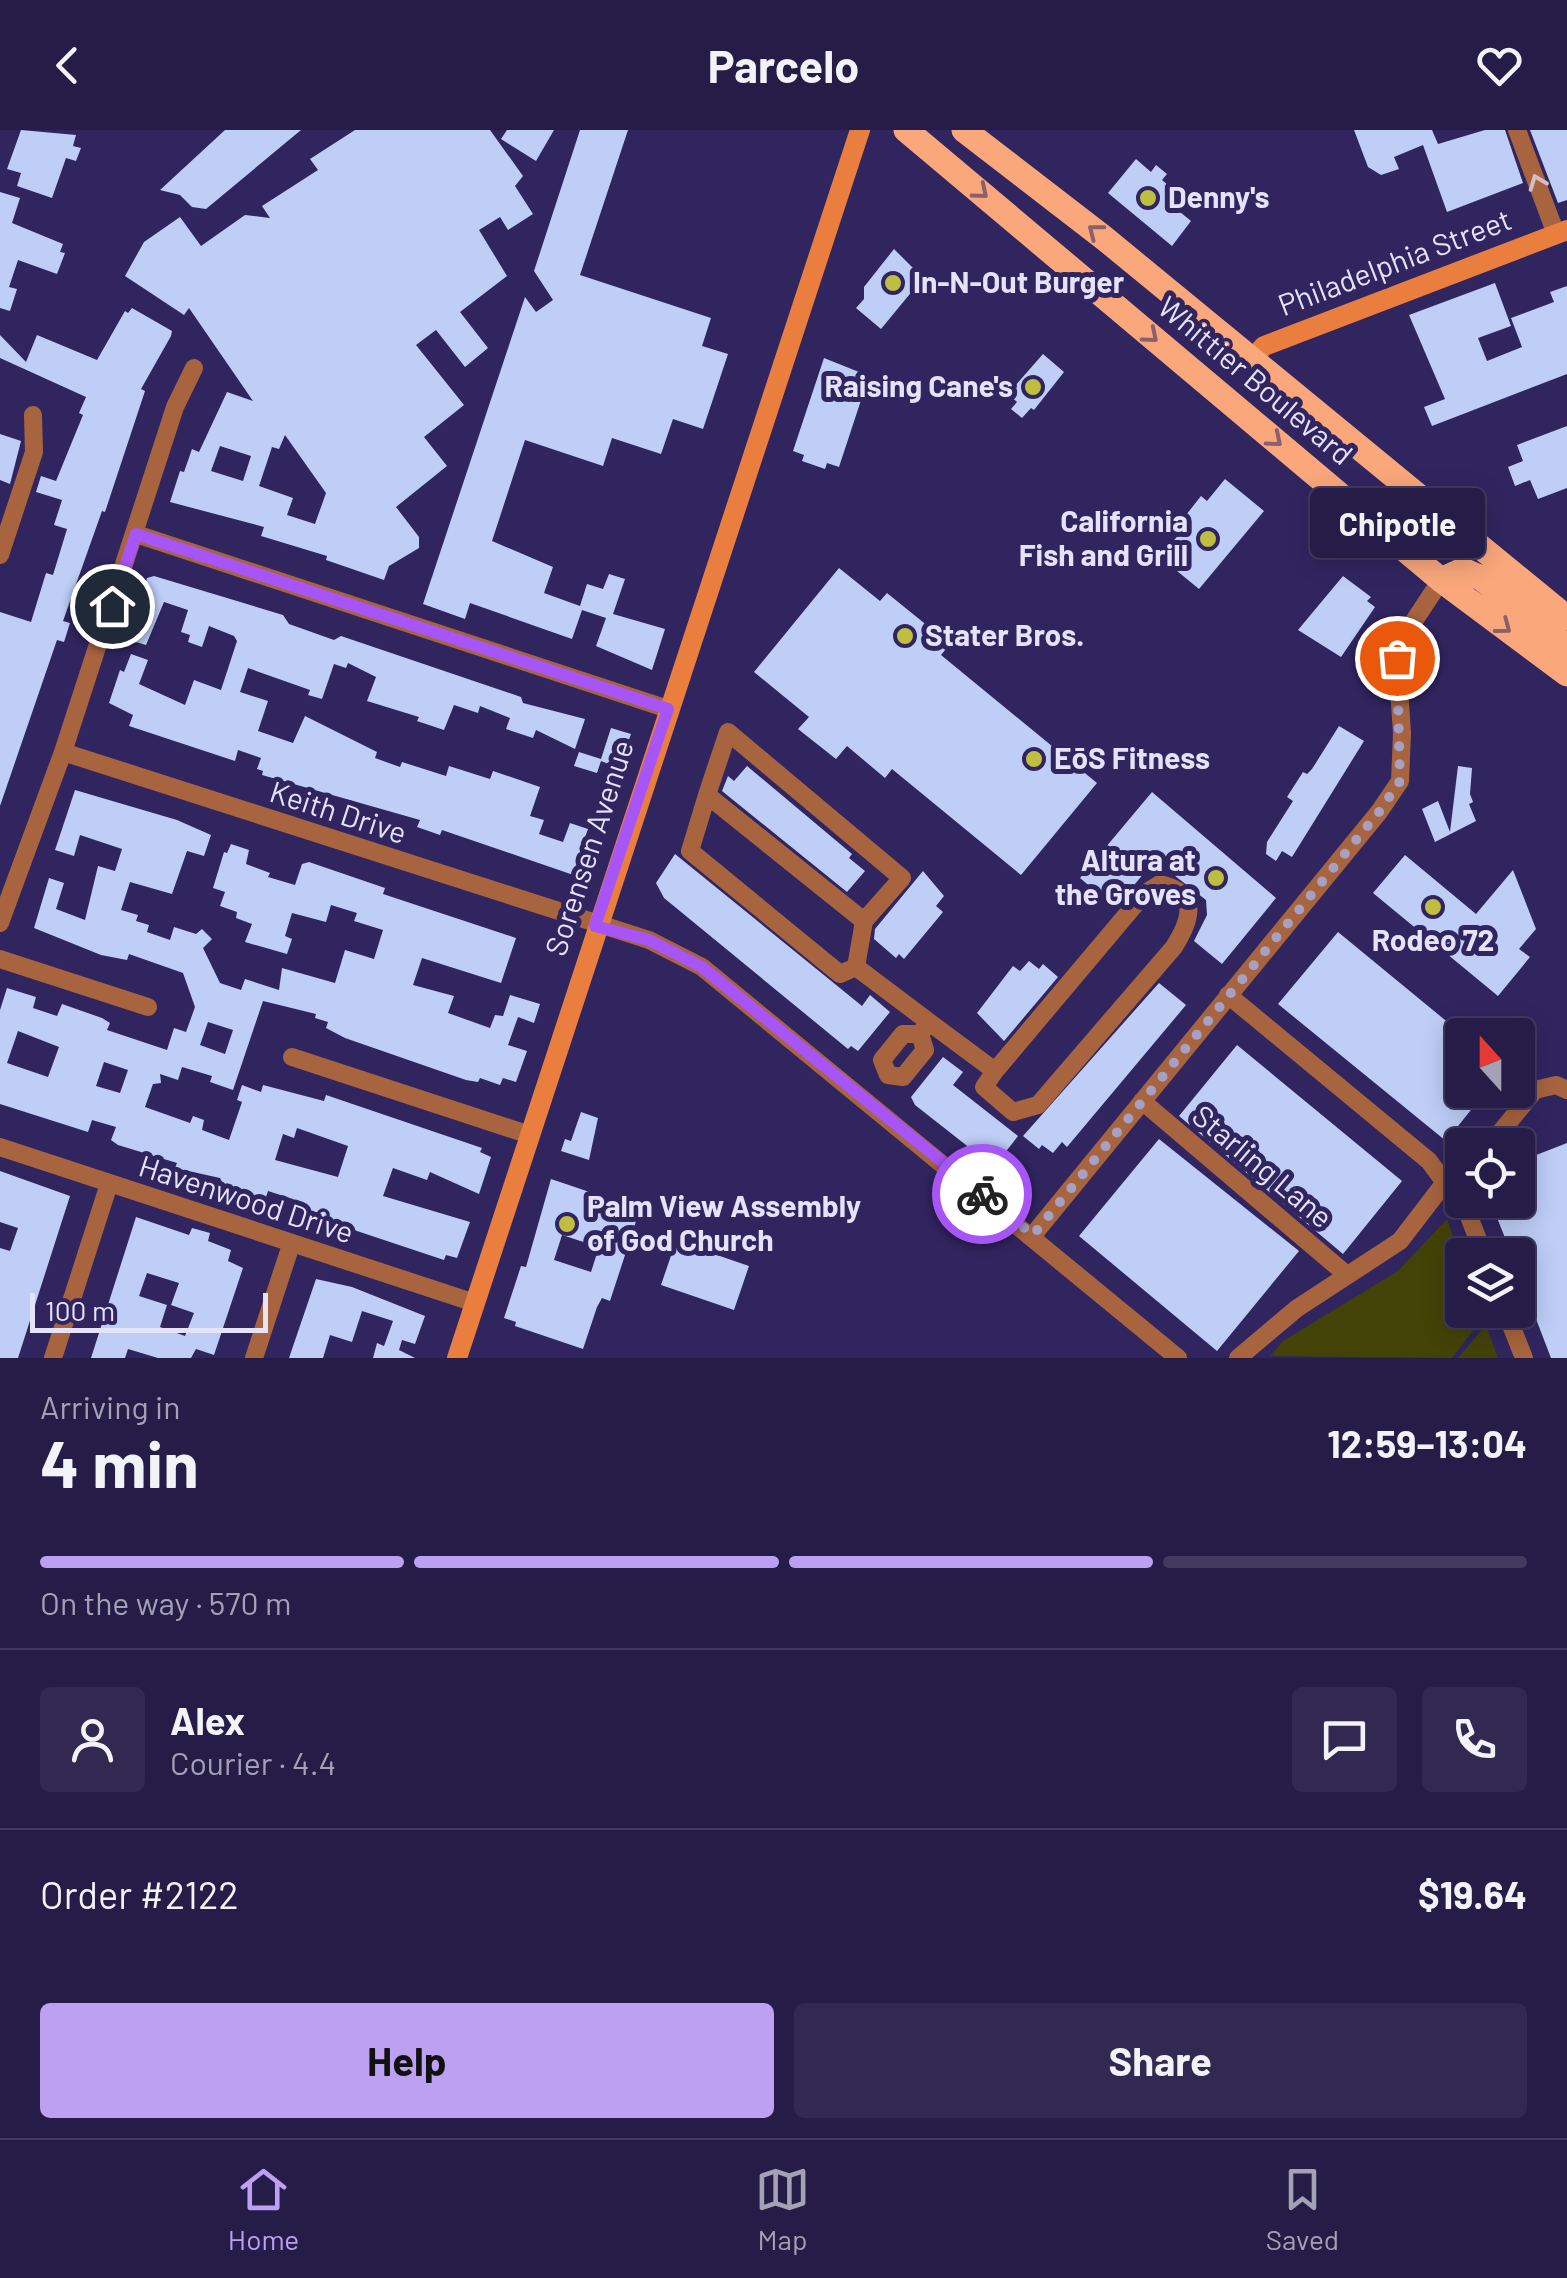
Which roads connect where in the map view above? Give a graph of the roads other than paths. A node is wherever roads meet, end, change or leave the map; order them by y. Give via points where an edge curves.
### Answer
1 (860, 130) edge
2 (906, 130) edge
3 (964, 130) edge
4 (1517, 130) edge
5 (1562, 232) edge
6 (1250, 361) junction
7 (194, 368) dead end
8 (33, 415) dead end
9 (136, 534) junction
10 (0, 555) edge
11 (1442, 580) junction
12 (1567, 618) edge
13 (1567, 647) edge
14 (1567, 674) edge
15 (668, 709) junction
16 (64, 752) junction
17 (707, 796) junction
18 (864, 921) junction
19 (0, 923) edge
20 (595, 926) junction
21 (0, 959) edge
22 (856, 967) junction
23 (1228, 995) junction
24 (148, 1006) dead end
25 (925, 1028) junction
26 (895, 1044) junction
27 (292, 1057) dead end
28 (916, 1061) junction
29 (994, 1072) junction
30 (888, 1075) junction
31 (1567, 1090) edge
32 (1142, 1101) junction
33 (869, 1102) junction
34 (1504, 1128) edge
35 (530, 1135) junction
36 (0, 1148) edge
37 (1445, 1176) edge
38 (110, 1184) junction
39 (1445, 1192) edge
40 (1033, 1235) junction
41 (290, 1245) junction
42 (1347, 1275) junction
43 (475, 1303) junction
44 (1512, 1328) edge
45 (53, 1358) edge
46 (254, 1358) edge
47 (457, 1358) edge
48 (1178, 1358) edge
49 (1238, 1358) edge
50 (1524, 1358) edge

1 - 15 street, Sorensen Avenue
2 -> 11 main road, Whittier Boulevard
6 -> 3 main road, Whittier Boulevard
5 -> 4 street
5 - 6 street, Philadelphia Street via 1264,346
6 - 12 main road, Whittier Boulevard
7 - 9 street via 175,407
8 - 10 street via 34,452
9 - 15 street
9 - 16 street
11 - 13 main road via 1463,570 1481,578
11 -> 14 main road, Whittier Boulevard
11 - 23 street via 1397,658 1400,781
15 - 20 street, Sorensen Avenue
16 - 19 street
16 - 20 street, Keith Drive
17 - 18 street
17 - 18 street via 728,732 902,878
17 - 22 street via 690,851 840,974
18 - 22 street
20 - 33 street, Keith Drive via 649,940 702,967
20 - 35 street, Sorensen Avenue
21 - 24 street
22 - 25 street
23 - 32 street
23 - 37 street
25 - 26 street via 903,1034
25 - 28 street
25 - 29 street
26 - 28 street
26 - 30 street via 882,1060
27 - 35 street
28 - 30 street via 902,1077
29 - 29 street via 984,1086 1013,1112 1038,1105 1174,947 1190,922 1186,898 1160,884 1144,894
30 - 33 street
31 - 34 street via 1535,1090
32 - 40 street
32 - 42 street, Starling Lane
33 - 40 street, Keith Drive
35 - 43 street, Sorensen Avenue
36 - 38 street, Havenwood Drive
38 - 41 street, Havenwood Drive
38 - 45 street
39 - 42 street via 1400,1241
40 - 48 street, Keith Drive
41 - 43 street, Havenwood Drive
41 - 46 street
42 - 49 street
43 - 47 street, Sorensen Avenue
44 - 50 street

